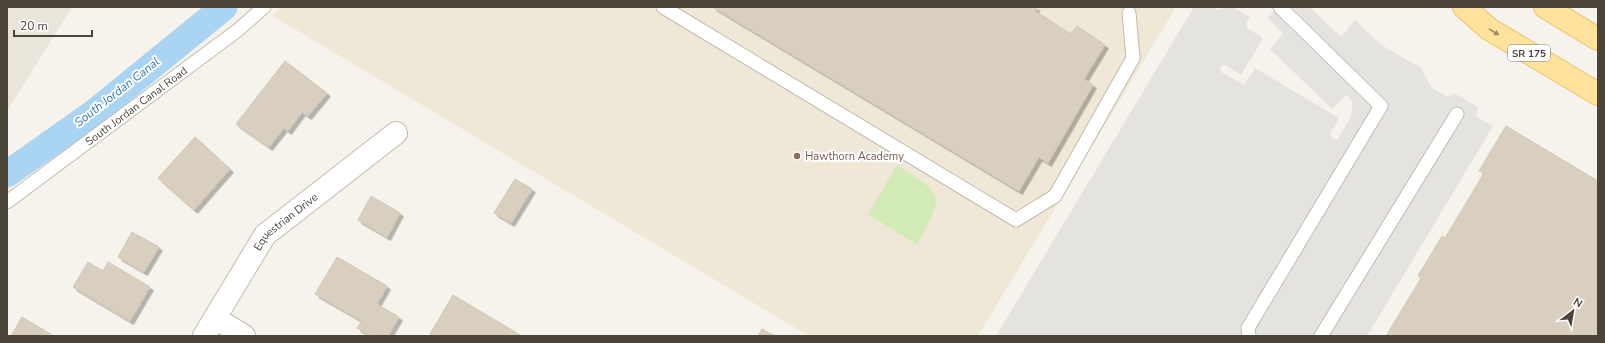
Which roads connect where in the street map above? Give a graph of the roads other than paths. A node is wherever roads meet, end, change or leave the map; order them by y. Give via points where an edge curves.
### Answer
1 (264, 7) edge
2 (662, 7) edge
3 (1280, 7) edge
4 (1464, 7) edge
5 (1546, 7) edge
6 (1127, 9) edge
7 (1569, 14) edge
8 (1598, 39) edge
9 (1598, 94) edge
10 (1457, 114) dead end
11 (396, 133) dead end
12 (7, 202) edge
13 (210, 327) edge
14 (244, 336) edge
15 (1249, 336) edge
16 (1321, 336) edge

1 - 12 lane, South Jordan Canal Road via 238,30
2 - 6 lane via 1016,220 1055,196 1133,58
3 - 15 lane via 1381,106 1248,328
4 -> 9 main road, SR 175 via 1489,29
5 - 7 main road
7 - 8 main road
10 - 16 lane
11 - 13 street, Equestrian Drive via 265,235
13 - 14 street

